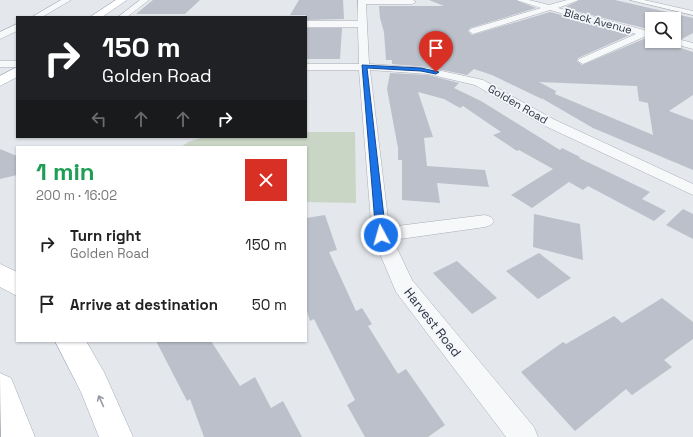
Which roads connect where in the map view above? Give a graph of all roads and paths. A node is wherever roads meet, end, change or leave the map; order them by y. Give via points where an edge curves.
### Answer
1 (67, 0) edge
2 (122, 0) edge
3 (145, 0) edge
4 (520, 0) edge
5 (575, 0) edge
6 (634, 0) edge
7 (362, 1) edge
8 (412, 2) dead end
9 (549, 8) junction
10 (690, 11) edge
11 (38, 16) edge
12 (97, 16) edge
13 (123, 16) edge
14 (307, 24) edge
15 (362, 24) junction
16 (16, 28) edge
17 (473, 31) dead end
18 (645, 33) edge
19 (645, 35) edge
20 (0, 36) edge
21 (681, 43) edge
22 (693, 46) edge
23 (583, 61) dead end
24 (0, 64) edge
25 (16, 64) edge
26 (307, 67) edge
27 (364, 67) junction
28 (16, 72) edge
29 (0, 82) edge
30 (693, 190) edge
31 (485, 221) dead end
32 (381, 235) junction
33 (0, 274) edge
34 (16, 284) edge
35 (71, 342) edge
36 (0, 389) edge
37 (18, 437) edge
38 (116, 437) edge
39 (524, 437) edge

1 - 11 street
2 - 12 main road
3 - 13 street
4 - 9 street, Black Avenue
5 - 9 street
6 - 10 street
7 - 8 street
7 - 15 street, Harvest Road
9 - 17 street
9 - 18 street, Black Avenue
14 - 15 street
15 - 27 street, Harvest Road
16 - 20 street
19 - 23 street
21 - 22 street
24 - 25 street
26 - 27 street, Golden Road
27 - 30 street, Golden Road via 421,70 470,80 492,88 546,121
27 - 32 street, Harvest Road
28 - 29 main road
31 - 32 street
32 - 39 street, Harvest Road via 404,286
33 - 34 main road
38 -> 35 main road via 93,383
36 - 37 main road

